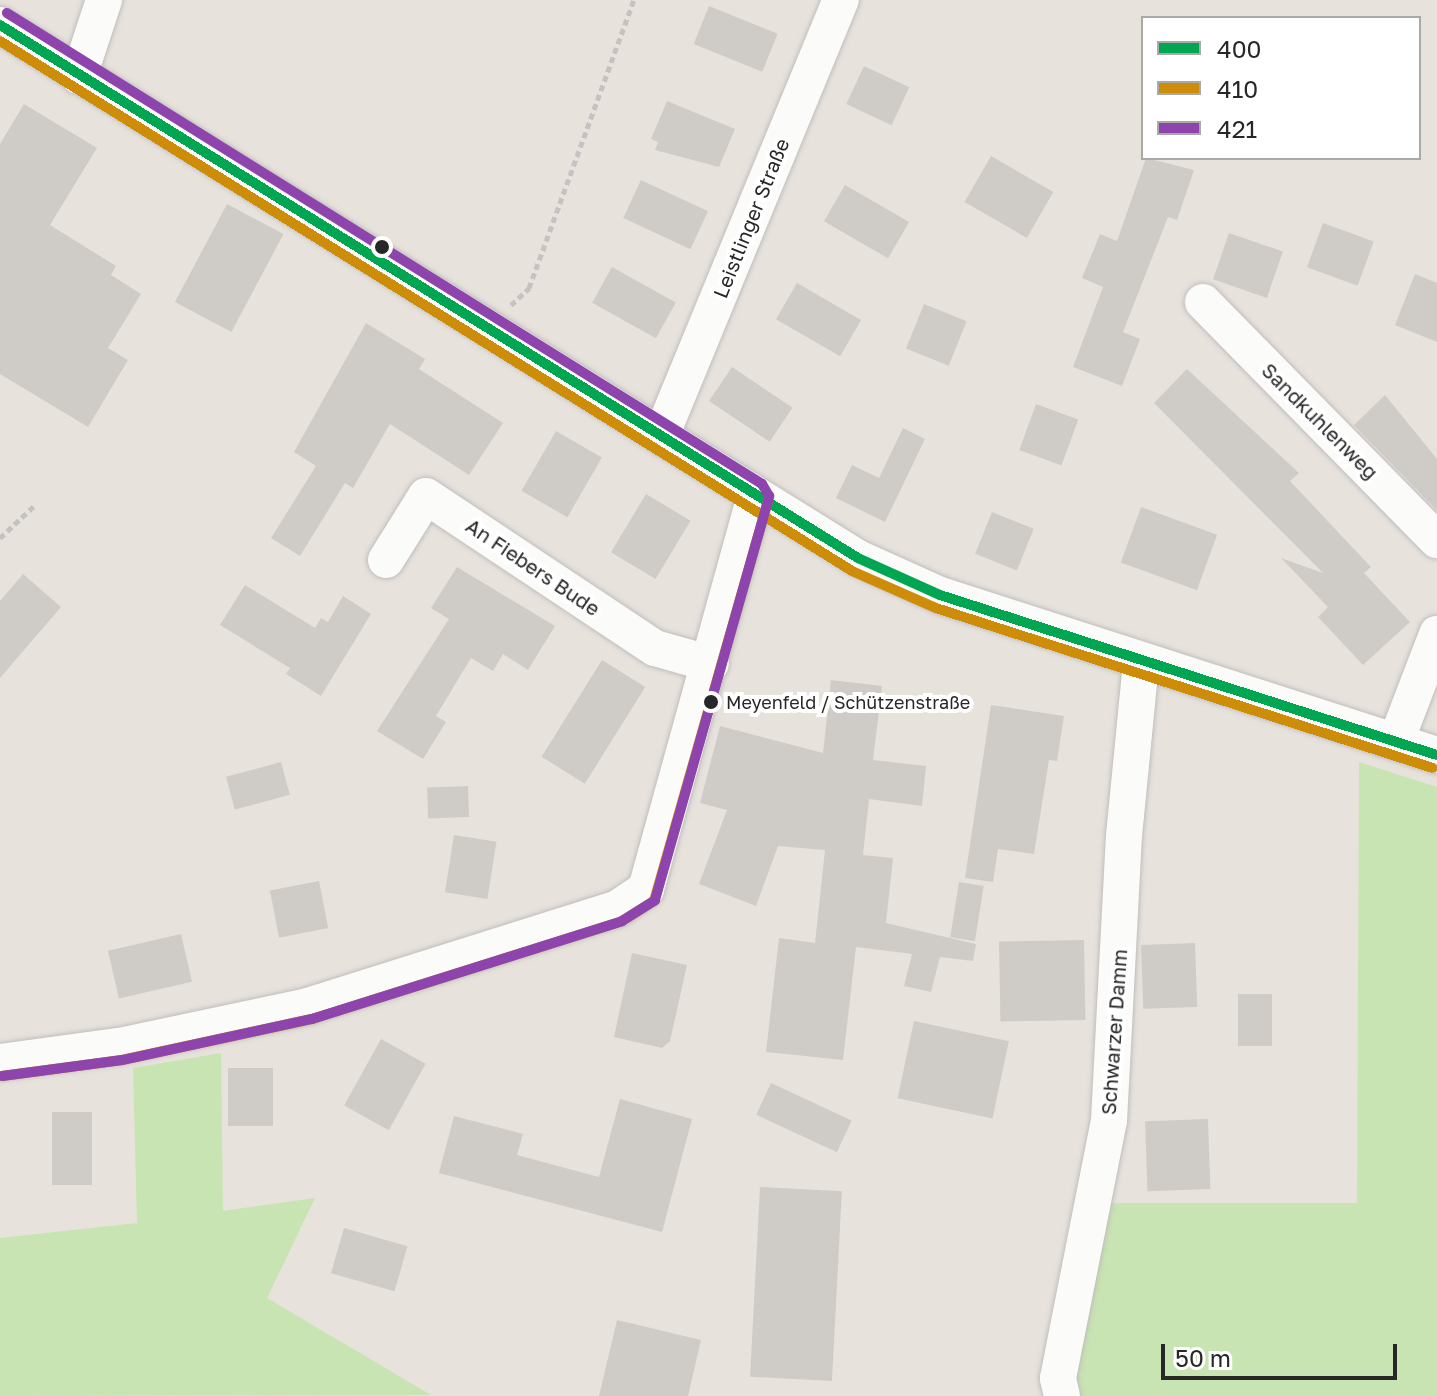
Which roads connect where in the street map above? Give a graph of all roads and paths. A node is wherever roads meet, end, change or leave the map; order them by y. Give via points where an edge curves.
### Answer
1 (104, 0) edge
2 (634, 0) edge
3 (841, 0) edge
4 (0, 25) edge
5 (79, 76) junction
6 (1203, 302) dead end
7 (496, 335) junction
8 (661, 436) junction
9 (755, 496) junction
10 (36, 504) dead end
11 (0, 538) edge
12 (1437, 540) edge
13 (386, 560) dead end
14 (1437, 634) edge
15 (1141, 663) junction
16 (711, 664) junction
17 (1396, 741) junction
18 (1437, 755) edge
19 (0, 1062) edge
20 (1062, 1396) edge

1 - 5 street
2 - 7 path via 529,288 511,304
3 - 8 street, Leistlinger Straße
4 - 5 street
5 - 7 street
6 - 12 street, Sandkuhlenweg
7 - 8 street
8 - 9 street
9 - 15 street via 858,558 940,595
9 - 16 street
10 - 11 path
13 - 16 street, An Fiebers Bude via 426,496 655,648
14 - 17 street
15 - 17 street
15 - 20 street, Schwarzer Damm via 1124,836 1109,1121 1058,1378
16 - 19 street via 657,867 646,889 618,908 308,1006 119,1046
17 - 18 street

